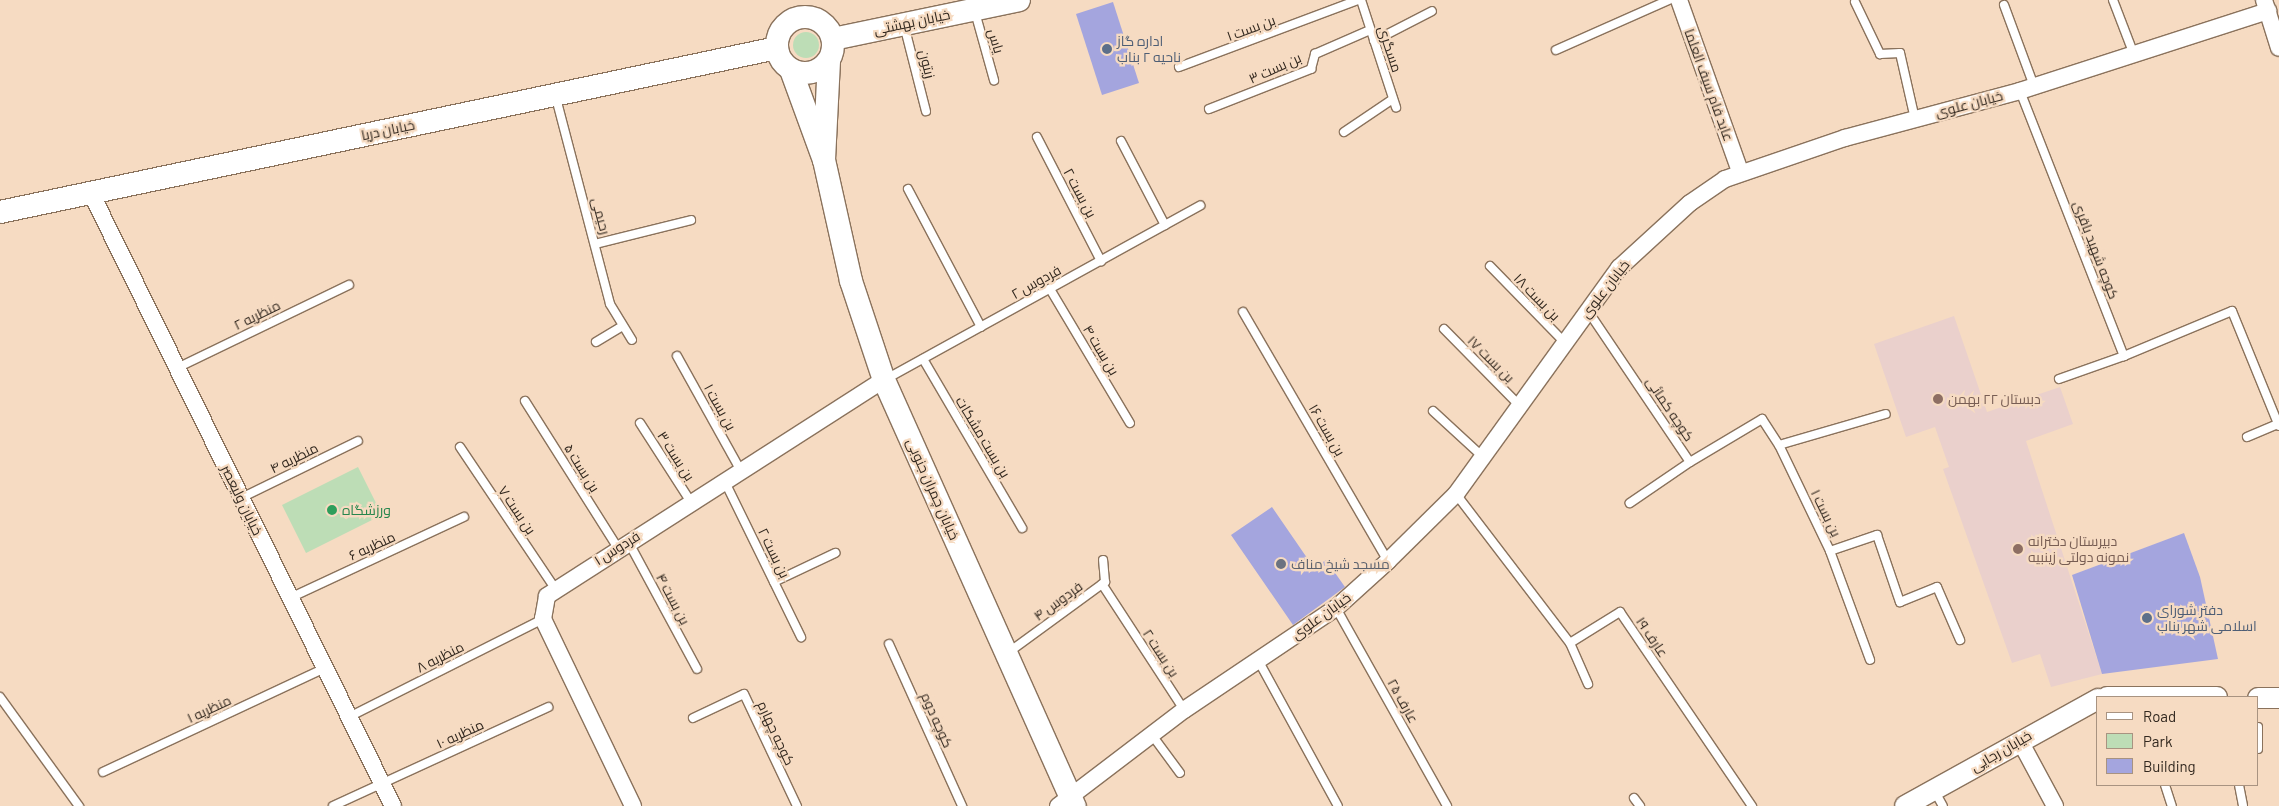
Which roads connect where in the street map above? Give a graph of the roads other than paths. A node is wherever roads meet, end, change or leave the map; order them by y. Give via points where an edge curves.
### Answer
1 (788, 0) edge
2 (1019, 0) edge
3 (1359, 0) edge
4 (1669, 0) edge
5 (1679, 0) edge
6 (2113, 0) edge
7 (1855, 2) dead end
8 (2004, 5) dead end
9 (2270, 5) edge
10 (974, 9) junction
11 (814, 10) edge
12 (1432, 11) dead end
13 (786, 24) junction
14 (904, 24) junction
15 (1370, 30) junction
16 (833, 38) junction
17 (1374, 41) junction
18 (777, 48) junction
19 (2279, 48) edge
20 (1556, 50) dead end
21 (2132, 52) junction
22 (829, 61) junction
23 (1179, 67) dead end
24 (791, 70) junction
25 (994, 80) dead end
26 (2027, 88) junction
27 (555, 95) junction
28 (1209, 109) dead end
29 (926, 111) dead end
30 (1915, 119) junction
31 (1344, 132) dead end
32 (1037, 137) dead end
33 (1121, 141) dead end
34 (824, 160) junction
35 (1740, 171) junction
36 (908, 189) dead end
37 (90, 193) junction
38 (1200, 206) dead end
39 (0, 212) edge
40 (691, 220) dead end
41 (1165, 225) junction
42 (595, 244) junction
43 (1101, 260) junction
44 (1490, 266) dead end
45 (348, 285) dead end
46 (1050, 289) junction
47 (1587, 309) junction
48 (1243, 312) dead end
49 (623, 326) junction
50 (981, 327) junction
51 (1444, 329) dead end
52 (632, 340) dead end
53 (596, 342) dead end
54 (1566, 344) junction
55 (677, 356) dead end
56 (2124, 356) junction
57 (923, 359) junction
58 (177, 368) junction
59 (2059, 379) dead end
60 (884, 380) junction
61 (525, 401) dead end
62 (1520, 406) junction
63 (1433, 411) dead end
64 (1886, 414) dead end
65 (640, 423) dead end
66 (1130, 423) dead end
67 (2279, 425) edge
68 (2247, 437) dead end
69 (358, 441) dead end
70 (1779, 445) junction
71 (460, 447) dead end
72 (1482, 456) junction
73 (1690, 462) junction
74 (741, 471) junction
75 (725, 481) junction
76 (1456, 494) junction
77 (241, 498) junction
78 (691, 502) junction
79 (1630, 504) dead end
80 (464, 517) dead end
81 (1022, 528) dead end
82 (623, 545) junction
83 (1830, 552) junction
84 (835, 553) dead end
85 (1103, 560) dead end
86 (1388, 561) junction
87 (774, 582) junction
88 (1102, 584) junction
89 (554, 588) junction
90 (290, 598) junction
91 (1336, 608) junction
92 (543, 619) junction
93 (801, 637) dead end
94 (1960, 640) dead end
95 (1570, 643) junction
96 (889, 644) dead end
97 (1007, 653) junction
98 (1258, 660) junction
99 (1870, 660) dead end
100 (325, 668) junction
101 (697, 669) dead end
102 (1588, 684) dead end
103 (0, 697) edge
104 (2259, 698) edge
105 (2279, 698) edge
106 (2096, 700) edge
107 (548, 707) dead end
108 (1184, 710) junction
109 (349, 717) junction
110 (693, 718) dead end
111 (1152, 735) junction
112 (2020, 741) junction
113 (104, 772) dead end
114 (1180, 773) dead end
115 (382, 784) junction
116 (2165, 786) edge
117 (2239, 786) edge
118 (1634, 798) dead end
119 (1938, 798) edge
120 (1068, 803) edge
121 (79, 806) edge
122 (333, 806) edge
123 (393, 806) edge
124 (633, 806) edge
125 (797, 806) edge
126 (962, 806) edge
127 (1338, 806) edge
128 (1447, 806) edge
129 (1640, 806) edge
130 (1752, 806) edge
131 (1905, 806) edge
132 (2055, 806) edge
133 (2172, 806) edge
134 (2243, 806) edge

1 - 13 main road
2 - 10 main road, خیابان بهشتی
3 - 15 lane, مسگری
3 - 23 lane, بن بست ۱
4 - 20 lane
5 - 35 street, عابد فام سیف العلما
6 - 21 lane
7 - 30 lane via 1880,54 1900,53
8 - 26 lane, کوچه شهید باقری
9 - 19 street
9 - 21 street, خیابان علوی
10 - 14 main road, خیابان بهشتی
10 - 25 lane, یاس
11 - 13 main road
11 - 16 main road
12 - 17 lane
13 - 18 main road
14 - 16 main road, خیابان بهشتی
14 - 29 lane, زیتون
15 - 17 lane, مسگری
15 - 28 lane, بن بست ۳ via 1315,54 1310,69
16 - 22 main road
17 - 31 lane, مسگری via 1394,103
18 - 24 main road
18 - 27 main road, خیابان دریا
21 - 26 street, خیابان علوی
22 - 24 main road via 809,74
22 - 34 main road, خیابان چمران جنوبی
24 - 34 main road, خیابان چمران جنوبی
26 - 30 street, خیابان علوی
26 - 56 lane, کوچه شهید باقری
27 - 37 main road, خیابان دریا
27 - 42 lane, رحیمی
30 - 35 street, خیابان علوی
32 - 43 lane, بن بست ۲
33 - 41 lane
34 - 60 main road, خیابان چمران جنوبی via 851,281
35 - 47 street, خیابان علوی via 1690,203 1650,237
36 - 50 lane
37 - 39 main road, خیابان دریا
37 - 58 street, خیابان ولیعصر
38 - 41 lane, فردوس ۲
40 - 42 lane
41 - 43 lane, فردوس ۲
42 - 49 lane, رحیمی via 610,304
43 - 46 lane, فردوس ۲
44 - 54 lane, بن بست ۱۸
45 - 58 lane, منظریه ۲
46 - 50 lane, فردوس ۲
46 - 66 lane, بن بست ۴
47 - 54 street, خیابان علوی
47 - 73 lane, کوچه کمائی
48 - 86 lane, بن بست ۱۶
49 - 52 lane, رحیمی
49 - 53 lane
50 - 57 lane, فردوس ۲
51 - 62 lane, بن بست ۱۷
54 - 62 street, خیابان علوی
55 - 74 lane, بن بست ۱
56 - 59 lane
56 - 67 lane via 2232,312
57 - 60 lane, فردوس ۲
57 - 81 lane, بن بست مشکات
58 - 77 street, خیابان ولیعصر
60 - 74 street, فردوس ۱
60 - 97 main road, خیابان چمران جنوبی
61 - 82 lane, بن بست ۵
62 - 72 street, خیابان علوی
63 - 72 lane
64 - 70 lane
65 - 78 lane, بن بست ۳
67 - 68 lane
69 - 77 lane, منظریه ۴
70 - 73 lane, بن بست ۱ via 1762,419
70 - 83 lane, بن بست ۱
71 - 89 lane, بن بست ۷
72 - 76 street, خیابان علوی
73 - 79 lane, کوچه کمائی
74 - 75 street, فردوس ۱
75 - 78 street, فردوس ۱
75 - 87 lane, بن بست ۲
76 - 86 street, خیابان علوی
76 - 95 lane
77 - 90 street, خیابان ولیعصر
78 - 82 street, فردوس ۱
80 - 90 lane, منظریه ۶
82 - 89 street, فردوس ۱
82 - 101 lane, بن بست ۴
83 - 94 lane, بن بست ۱ via 1877,535 1900,602 1937,587
83 - 99 lane
84 - 87 lane
85 - 88 lane, فردوس ۴
86 - 91 street, خیابان علوی
87 - 93 lane, بن بست ۲
88 - 97 lane, فردوس ۴
88 - 108 lane, بن بست ۲
89 - 92 street, فردوس ۱ via 542,608
90 - 100 street, خیابان ولیعصر
91 - 98 street, خیابان علوی
91 - 128 lane, عارف ۲۵
92 - 109 lane, منظریه ۸
92 - 124 street
95 - 102 lane
95 - 130 lane, عارف ۱۹ via 1620,612
96 - 126 lane, کوچه دوم
97 - 120 main road, خیابان چمران جنوبی
98 - 108 street, خیابان علوی
98 - 127 lane
100 - 109 street, خیابان ولیعصر
100 - 113 lane, منظریه ۱
103 - 121 lane
104 - 105 street
106 - 112 street, خیابان رجایی
107 - 115 lane, منظریه ۱۰
108 - 111 street, خیابان علوی
109 - 115 street, خیابان ولیعصر
110 - 125 lane, کوچه چهارم via 744,694
111 - 114 lane
111 - 120 street, خیابان علوی
112 - 119 street, خیابان رجایی
112 - 132 street
115 - 122 lane, منظریه ۱۰
115 - 123 street, خیابان ولیعصر
116 - 133 lane
117 - 134 lane
118 - 129 lane
119 - 131 street, خیابان رجایی

